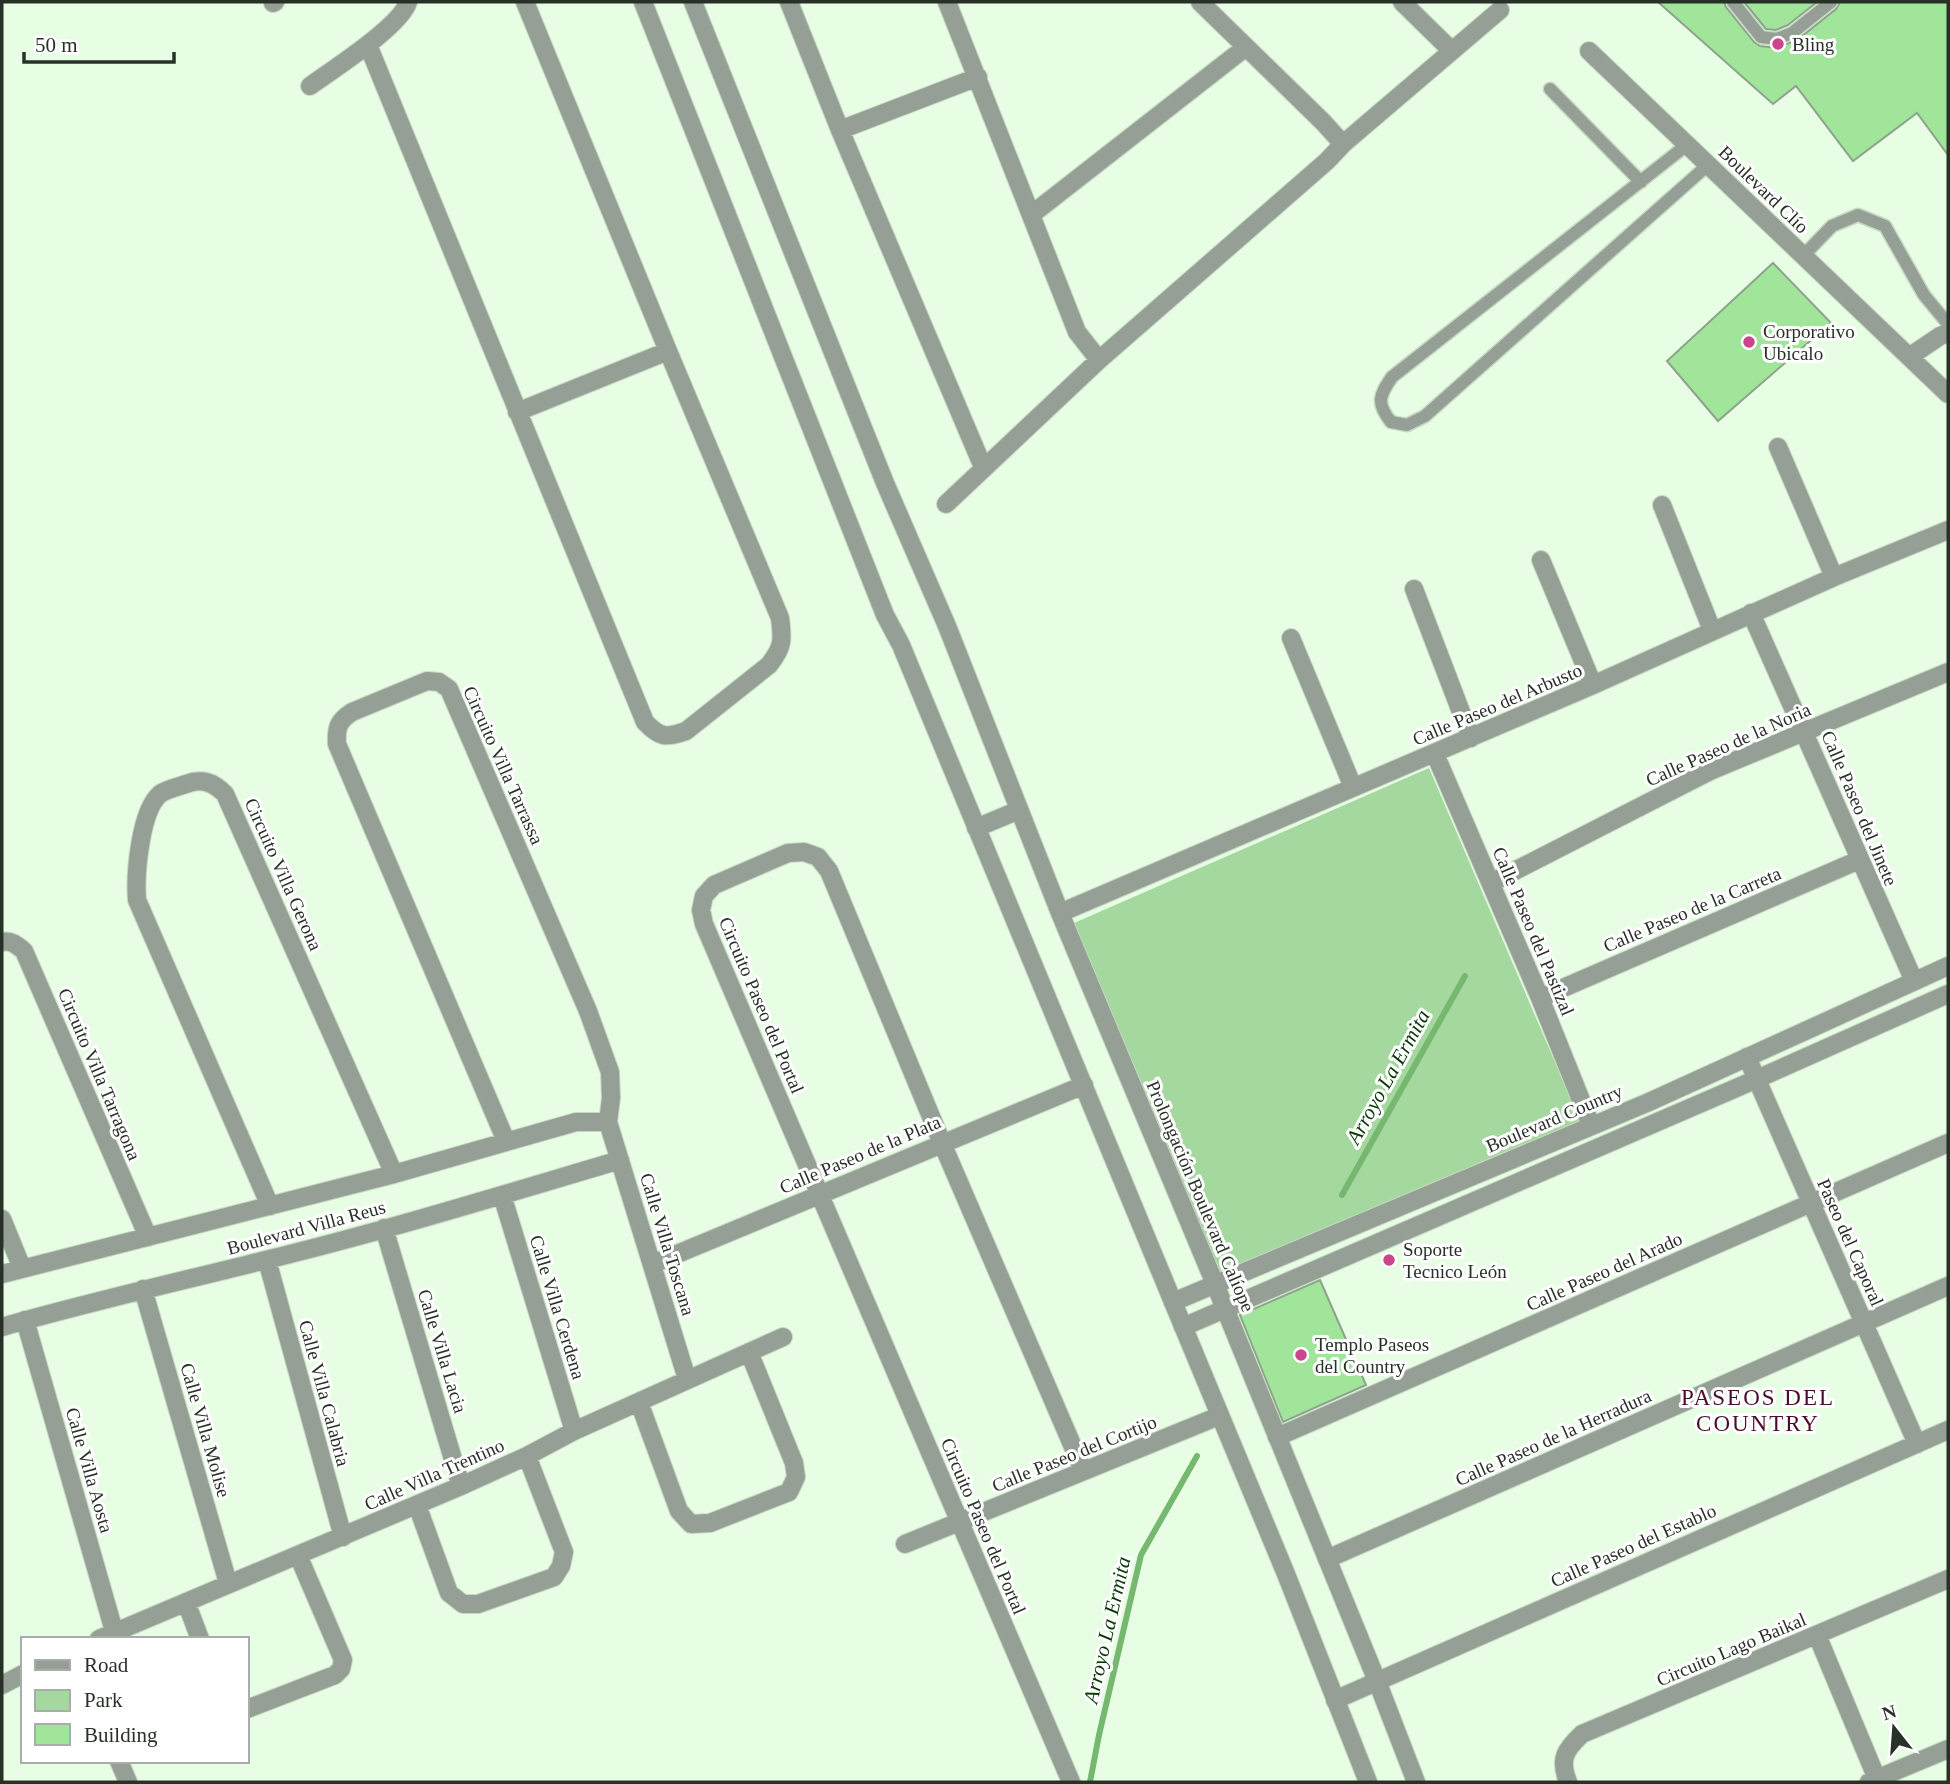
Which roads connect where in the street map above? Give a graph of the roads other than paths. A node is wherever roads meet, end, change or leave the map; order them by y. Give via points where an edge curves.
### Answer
1 (408, 2) edge
2 (525, 2) edge
3 (643, 2) edge
4 (693, 2) edge
5 (789, 2) edge
6 (947, 2) edge
7 (1200, 2) edge
8 (1402, 2) edge
9 (1733, 2) edge
10 (1831, 2) edge
11 (1500, 10) dead end
12 (368, 45) junction
13 (1247, 47) junction
14 (1452, 51) junction
15 (1589, 51) dead end
16 (978, 76) junction
17 (310, 86) dead end
18 (1550, 89) dead end
19 (840, 130) junction
20 (1343, 144) junction
21 (1688, 144) junction
22 (1709, 164) junction
23 (1642, 182) junction
24 (1031, 215) junction
25 (1803, 256) junction
26 (1948, 324) edge
27 (1948, 333) edge
28 (668, 351) junction
29 (1909, 357) junction
30 (1099, 360) junction
31 (1948, 394) edge
32 (517, 412) junction
33 (1778, 447) dead end
34 (983, 467) junction
35 (946, 504) dead end
36 (1662, 505) dead end
37 (1948, 530) edge
38 (1541, 560) dead end
39 (1834, 577) junction
40 (1414, 589) dead end
41 (1751, 613) junction
42 (1712, 630) junction
43 (1291, 638) dead end
44 (1948, 672) edge
45 (1593, 685) junction
46 (1805, 733) junction
47 (1471, 738) junction
48 (1434, 754) junction
49 (1353, 787) junction
50 (1019, 810) junction
51 (976, 828) junction
52 (1859, 860) junction
53 (1491, 883) junction
54 (1060, 914) junction
55 (2, 942) edge
56 (1948, 966) edge
57 (1914, 981) junction
58 (1948, 994) edge
59 (1541, 998) junction
60 (1747, 1057) junction
61 (1758, 1079) junction
62 (1084, 1085) junction
63 (608, 1122) junction
64 (1591, 1125) junction
65 (506, 1141) junction
66 (942, 1143) junction
67 (1948, 1143) edge
68 (620, 1160) junction
69 (394, 1174) junction
70 (820, 1194) junction
71 (502, 1195) junction
72 (1811, 1203) junction
73 (270, 1206) junction
74 (2, 1219) edge
75 (384, 1228) junction
76 (148, 1237) junction
77 (267, 1260) junction
78 (653, 1264) junction
79 (22, 1268) junction
80 (2, 1274) edge
81 (1215, 1284) junction
82 (1948, 1286) edge
83 (143, 1289) junction
84 (1173, 1302) junction
85 (1225, 1309) junction
86 (25, 1320) junction
87 (1864, 1324) junction
88 (2, 1327) edge
89 (1183, 1327) junction
90 (783, 1337) dead end
91 (749, 1352) junction
92 (687, 1379) junction
93 (639, 1402) junction
94 (1219, 1416) junction
95 (1948, 1430) edge
96 (574, 1431) junction
97 (1277, 1437) junction
98 (1917, 1444) junction
99 (527, 1456) junction
100 (1083, 1470) junction
101 (461, 1486) junction
102 (417, 1505) junction
103 (960, 1522) junction
104 (343, 1537) junction
105 (905, 1544) dead end
106 (298, 1555) junction
107 (1327, 1559) junction
108 (1948, 1579) edge
109 (228, 1583) junction
110 (186, 1602) junction
111 (106, 1635) edge
112 (1817, 1635) junction
113 (199, 1637) edge
114 (21, 1674) edge
115 (3, 1679) edge
116 (1377, 1681) junction
117 (1335, 1700) junction
118 (248, 1709) edge
119 (1948, 1749) edge
120 (120, 1763) edge
121 (1873, 1781) edge
122 (128, 1782) edge
123 (1071, 1782) edge
124 (1368, 1782) edge
125 (1416, 1782) edge
126 (1568, 1782) edge

1 - 12 street
2 - 28 street
3 - 51 street via 886,615
4 - 50 street, Prolongación Boulevard Calíope
5 - 19 street
6 - 16 street
7 - 13 street
8 - 14 street
9 - 10 lane via 1761,37 1777,39 1792,33
11 - 14 street
12 - 17 street
12 - 32 street
13 - 20 street
13 - 24 street
14 - 20 street
15 - 21 street, Boulevard Clío
16 - 19 street
16 - 24 street
18 - 23 lane
19 - 34 street
20 - 30 street
21 - 22 street, Boulevard Clío
21 - 23 lane
22 - 23 lane via 1425,415 1407,425 1391,422 1381,410 1381,393 1392,377
22 - 25 street, Boulevard Clío
24 - 30 street via 1077,332
25 - 26 lane via 1832,226 1858,215 1885,226 1924,295
25 - 29 street, Boulevard Clío
27 - 29 street
28 - 32 street
28 - 32 street via 780,618 783,637 769,665 687,731 670,737 656,733 645,722
29 - 31 street, Boulevard Clío
30 - 34 street
33 - 39 street
34 - 35 street
36 - 42 street
37 - 39 street, Calle Paseo del Arbusto
38 - 45 street
39 - 41 street, Calle Paseo del Arbusto
40 - 47 street
41 - 42 street, Calle Paseo del Arbusto
41 - 46 street, Calle Paseo del Jinete
42 - 45 street, Calle Paseo del Arbusto
43 - 49 street
44 - 46 street, Calle Paseo de la Noria
45 - 47 street, Calle Paseo del Arbusto
46 - 52 street, Calle Paseo del Jinete
46 - 53 street, Calle Paseo de la Noria via 1710,771
47 - 48 street, Calle Paseo del Arbusto
48 - 49 street, Calle Paseo del Arbusto
48 - 53 street, Calle Paseo del Pastizal
49 - 54 street, Calle Paseo del Arbusto
50 - 51 street
50 - 54 street, Prolongación Boulevard Calíope
51 - 62 street
52 - 57 street, Calle Paseo del Jinete
52 - 59 street, Calle Paseo de la Carreta
53 - 59 street, Calle Paseo del Pastizal
54 - 81 street, Prolongación Boulevard Calíope
55 - 76 street, Circuito Villa Tarragona via 24,951
56 - 57 street, Boulevard Country
57 - 60 street, Boulevard Country
58 - 61 street
59 - 64 street, Calle Paseo del Pastizal
60 - 61 street, Paseo del Caporal
60 - 64 street, Boulevard Country
61 - 72 street, Paseo del Caporal
61 - 85 street
62 - 66 street, Calle Paseo de la Plata
62 - 84 street
63 - 65 street, Boulevard Villa Reus via 576,1122
63 - 65 street, Circuito Villa Tarrassa via 610,1072 587,1011 449,689 427,681 341,719 337,744
63 - 68 street, Calle Villa Toscana
64 - 81 street, Boulevard Country
65 - 69 street, Boulevard Villa Reus
66 - 70 street, Calle Paseo de la Plata
66 - 70 street, Circuito Paseo del Portal via 829,871 818,857 788,853 714,885 704,896 701,910
66 - 100 street, Circuito Paseo del Portal
67 - 72 street, Calle Paseo del Arado
68 - 71 street, Boulevard Villa Reus
68 - 78 street, Calle Villa Toscana
69 - 73 street, Boulevard Villa Reus
69 - 73 street, Circuito Villa Gerona via 225,794 215,784 190,782 161,794 146,817 137,900
70 - 78 street, Calle Paseo de la Plata
70 - 103 street, Circuito Paseo del Portal
71 - 75 street, Boulevard Villa Reus
71 - 96 street, Calle Villa Cerdena
72 - 87 street, Paseo del Caporal
72 - 97 street, Calle Paseo del Arado
73 - 76 street, Boulevard Villa Reus
74 - 79 street
75 - 77 street, Boulevard Villa Reus
75 - 101 street, Calle Villa Lacia
76 - 79 street, Boulevard Villa Reus
77 - 83 street, Boulevard Villa Reus
77 - 104 street, Calle Villa Calabria
78 - 92 street, Calle Villa Toscana
79 - 80 street, Boulevard Villa Reus
81 - 84 street, Boulevard Country
81 - 85 street, Prolongación Boulevard Calíope
82 - 87 street, Calle Paseo de la Herradura
83 - 86 street, Boulevard Villa Reus
83 - 109 street, Calle Villa Molise
84 - 89 street
85 - 89 street
85 - 97 street, Prolongación Boulevard Calíope
86 - 88 street, Boulevard Villa Reus
86 - 111 street, Calle Villa Aosta
87 - 98 street, Paseo del Caporal
87 - 107 street, Calle Paseo de la Herradura
89 - 94 street
90 - 91 street, Calle Villa Trentino
91 - 92 street, Calle Villa Trentino
91 - 93 street via 794,1463 796,1478 789,1492 710,1523 691,1524 679,1511
92 - 93 street, Calle Villa Trentino
93 - 96 street, Calle Villa Trentino
94 - 100 street, Calle Paseo del Cortijo
94 - 117 street
95 - 98 street, Calle Paseo del Establo
96 - 99 street, Calle Villa Trentino
97 - 107 street, Prolongación Boulevard Calíope
98 - 116 street, Calle Paseo del Establo
99 - 101 street, Calle Villa Trentino
99 - 102 street via 564,1552 554,1577 478,1604 463,1604 449,1592
100 - 103 street, Calle Paseo del Cortijo
101 - 102 street, Calle Villa Trentino
102 - 104 street, Calle Villa Trentino
103 - 105 street, Calle Paseo del Cortijo
103 - 123 street, Circuito Paseo del Portal
104 - 106 street, Calle Villa Trentino
106 - 109 street, Calle Villa Trentino
106 - 118 street via 342,1660 341,1669
107 - 116 street, Prolongación Boulevard Calíope
108 - 112 street, Circuito Lago Baikal
109 - 110 street, Calle Villa Trentino
110 - 111 street, Calle Villa Trentino
110 - 113 street
112 - 121 street
112 - 126 street, Circuito Lago Baikal via 1582,1734 1568,1747 1563,1760
114 - 115 street
116 - 117 street, Calle Paseo del Establo
116 - 125 street, Prolongación Boulevard Calíope
117 - 124 street
119 - 121 street
120 - 122 street

